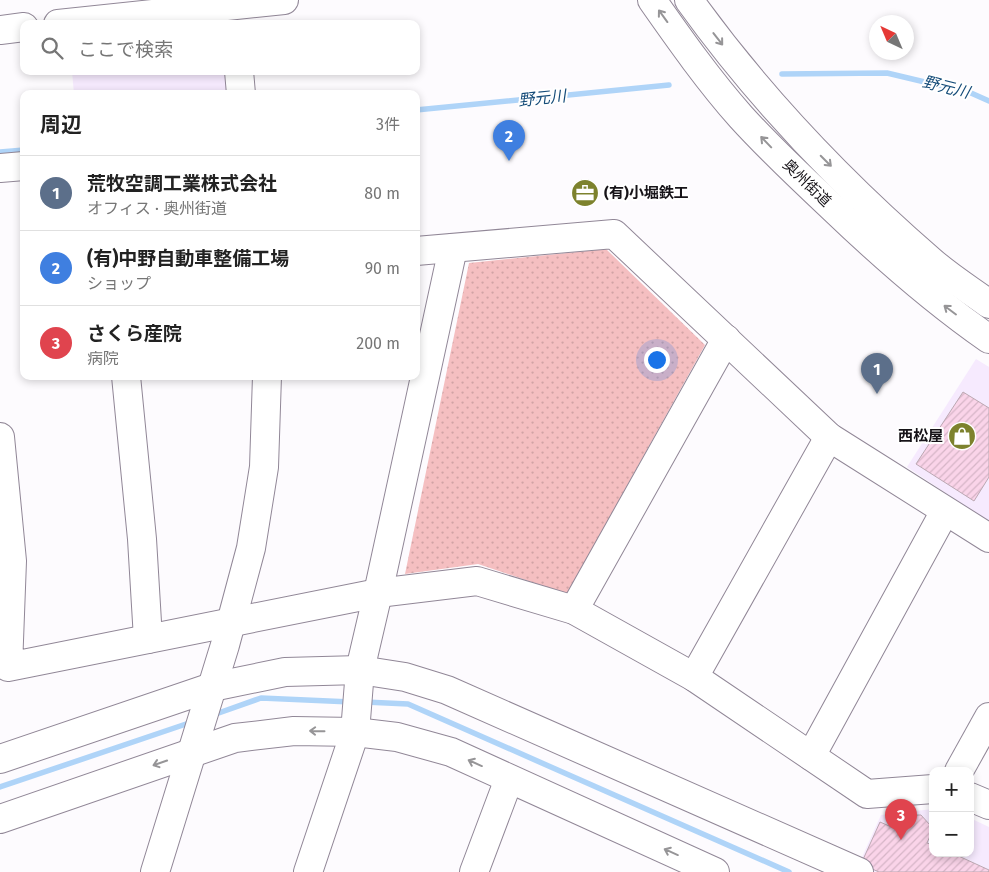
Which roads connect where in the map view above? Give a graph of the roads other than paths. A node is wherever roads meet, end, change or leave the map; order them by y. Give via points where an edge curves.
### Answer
1 (284, 0) edge
2 (652, 0) edge
3 (689, 0) edge
4 (235, 14) edge
5 (129, 20) edge
6 (20, 28) edge
7 (0, 30) edge
8 (239, 75) edge
9 (241, 90) edge
10 (20, 166) edge
11 (0, 168) edge
12 (453, 248) junction
13 (420, 251) edge
14 (989, 304) edge
15 (726, 339) junction
16 (989, 339) edge
17 (126, 380) edge
18 (267, 380) edge
19 (0, 437) edge
20 (829, 437) junction
21 (946, 510) junction
22 (989, 538) edge
23 (6, 560) edge
24 (378, 593) junction
25 (574, 610) junction
26 (231, 623) junction
27 (148, 639) junction
28 (360, 670) junction
29 (694, 677) junction
30 (212, 686) junction
31 (989, 717) edge
32 (355, 732) junction
33 (191, 752) junction
34 (811, 756) junction
35 (0, 759) edge
36 (961, 767) edge
37 (509, 778) junction
38 (929, 789) edge
39 (974, 799) edge
40 (989, 805) edge
41 (0, 819) edge
42 (154, 872) edge
43 (308, 872) edge
44 (474, 872) edge
45 (715, 872) edge
46 (859, 872) edge

1 - 4 main road
16 -> 2 main road, 奥州街道 via 916,284 800,177 741,116
3 -> 14 main road, 奥州街道 via 761,92 821,157 932,262
4 - 5 main road
6 - 7 main road
8 - 9 main road
10 - 11 main road
12 - 13 main road
12 - 15 main road via 614,234
12 - 24 main road
15 - 20 main road
15 - 25 main road
17 - 27 main road
18 - 26 main road via 264,468 251,548
19 - 23 main road
20 - 21 main road
20 - 29 main road
21 - 22 main road
21 - 34 main road
23 - 27 main road via 8,667
24 - 25 main road via 477,581
24 - 26 main road
24 - 28 main road
25 - 29 main road
26 - 27 main road
26 - 30 main road
28 - 30 main road via 285,672
28 - 32 main road
28 - 46 main road via 405,677 446,690
29 - 34 main road
30 - 33 main road
30 - 35 main road
31 - 36 main road
32 -> 33 main road via 294,731 235,738
37 -> 32 main road via 451,752 397,737
32 - 43 main road
33 -> 41 main road
33 - 42 main road
34 - 38 main road via 867,794
37 - 44 main road
45 -> 37 main road
39 - 40 main road

